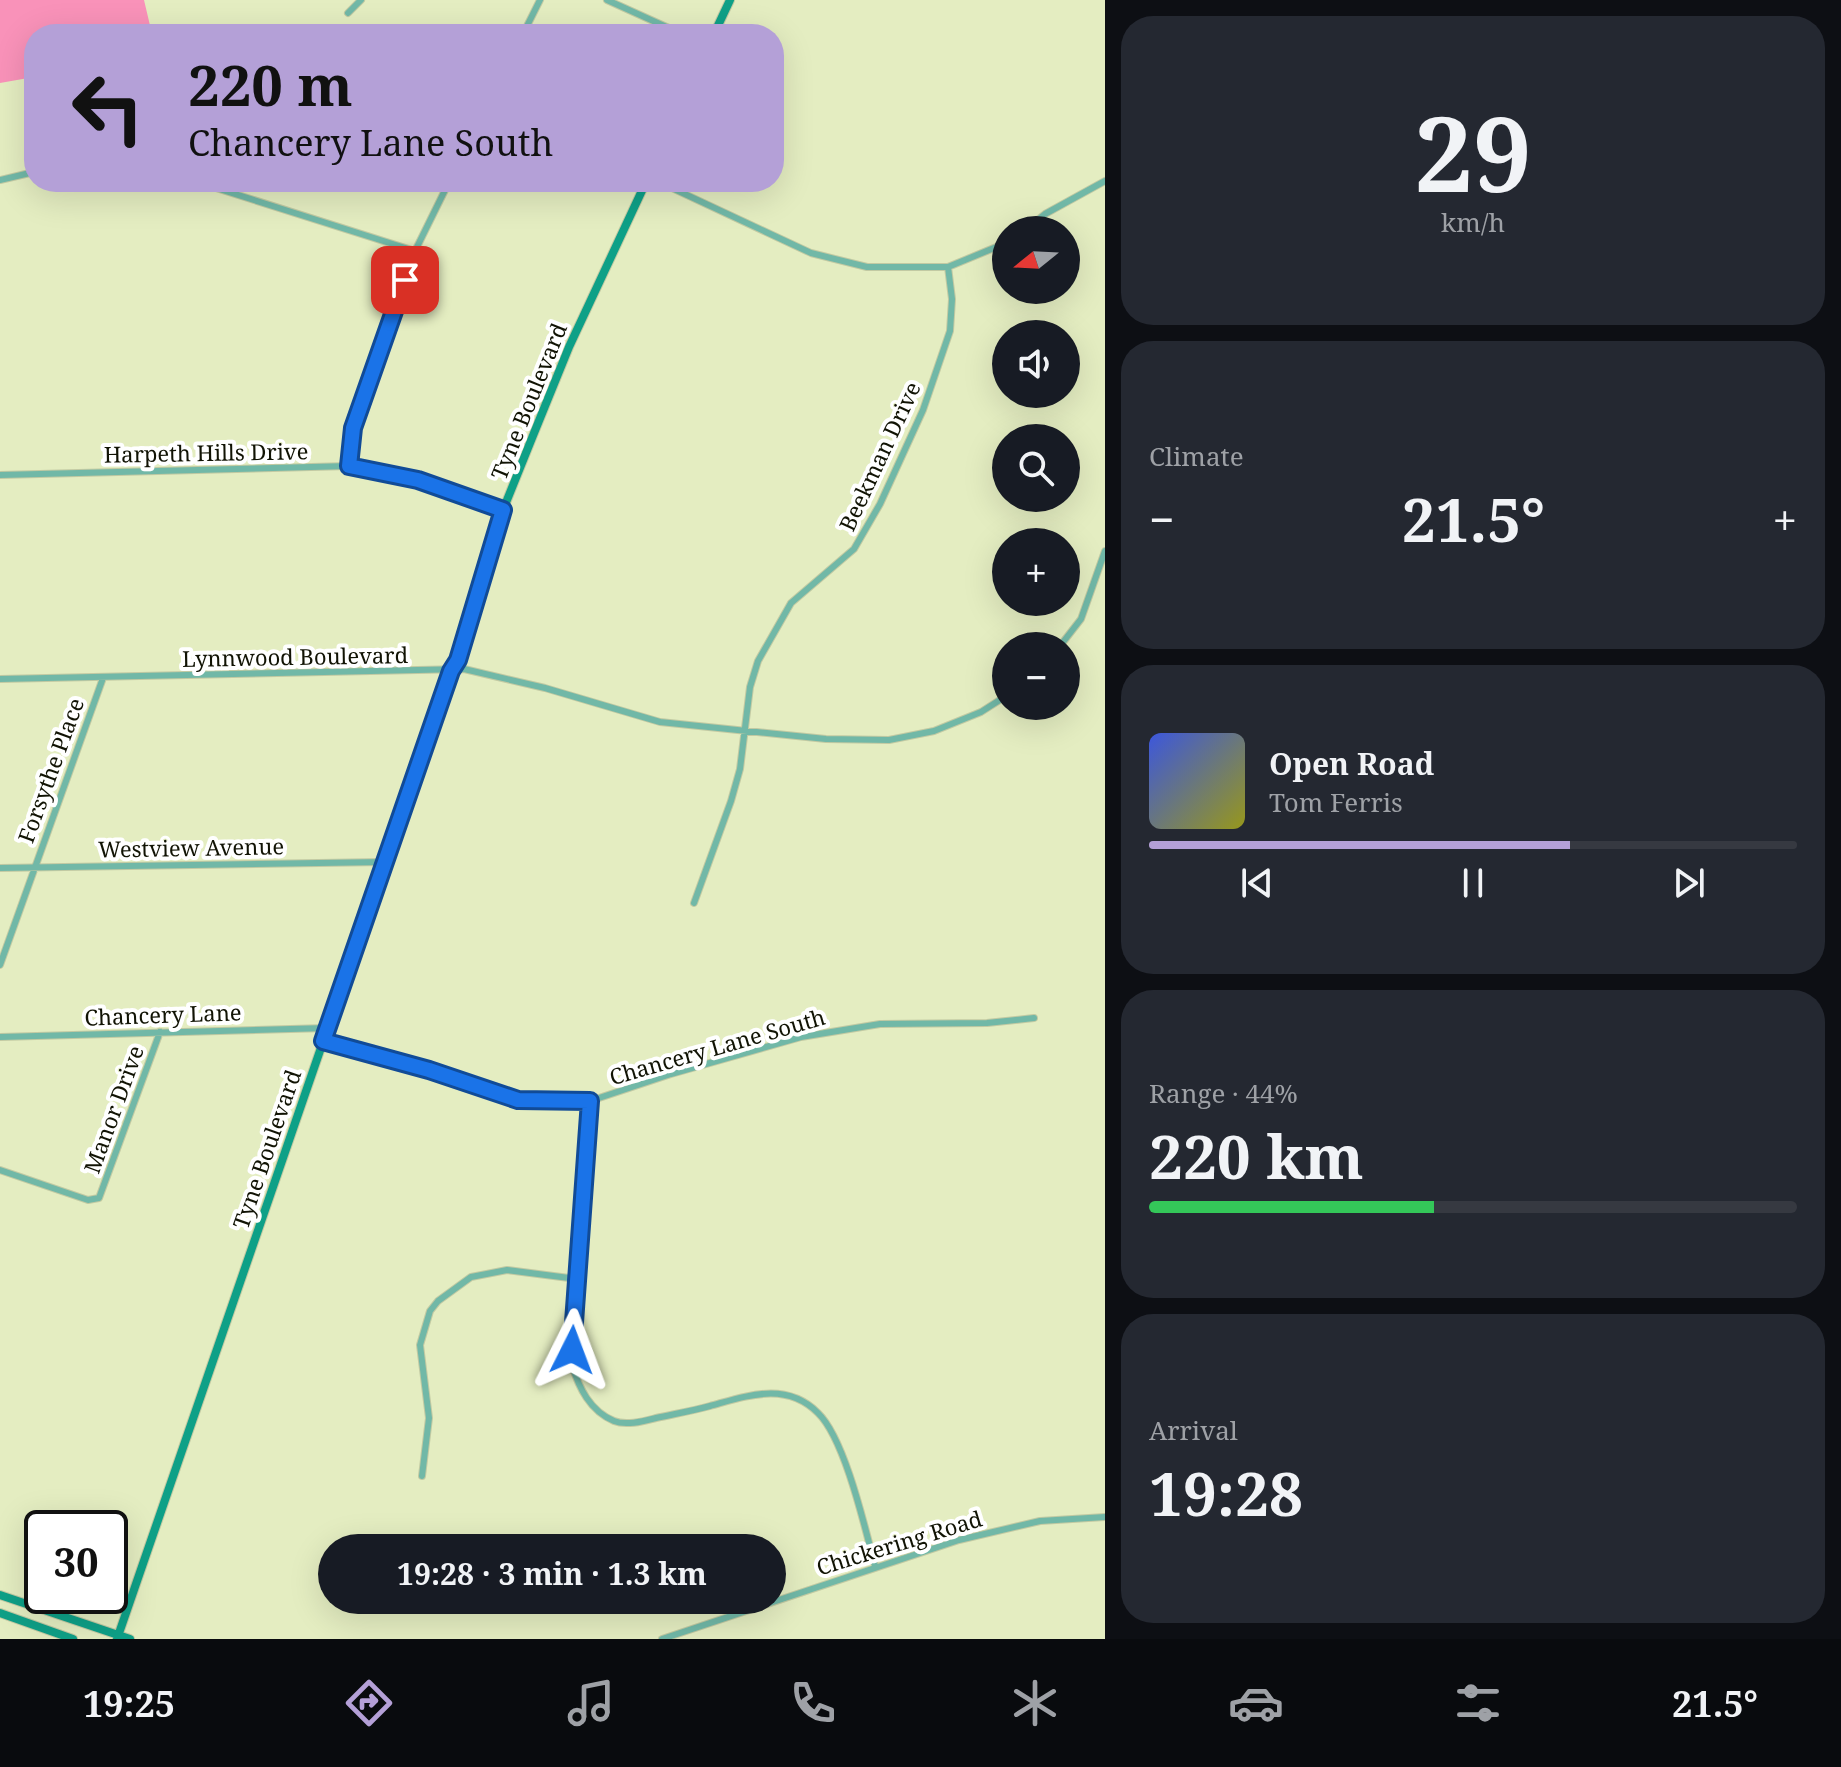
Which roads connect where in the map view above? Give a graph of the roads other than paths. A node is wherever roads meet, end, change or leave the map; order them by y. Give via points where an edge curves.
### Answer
1 (361, 0) edge
2 (540, 0) edge
3 (607, 0) edge
4 (730, 0) edge
5 (348, 13) dead end
6 (528, 24) edge
7 (660, 24) edge
8 (719, 24) edge
9 (24, 174) edge
10 (0, 180) edge
11 (1105, 181) edge
12 (229, 192) edge
13 (444, 192) edge
14 (641, 192) edge
15 (680, 192) edge
16 (1042, 216) edge
17 (992, 249) edge
18 (415, 251) junction
19 (948, 267) junction
20 (349, 466) junction
21 (0, 475) edge
22 (503, 510) junction
23 (1105, 551) edge
24 (1071, 632) edge
25 (451, 671) junction
26 (103, 678) junction
27 (0, 679) edge
28 (992, 705) edge
29 (746, 732) junction
30 (383, 862) junction
31 (34, 867) junction
32 (0, 868) edge
33 (694, 903) dead end
34 (0, 965) edge
35 (1034, 1018) dead end
36 (327, 1028) junction
37 (160, 1032) junction
38 (0, 1037) edge
39 (323, 1041) junction
40 (590, 1101) junction
41 (0, 1170) edge
42 (577, 1279) junction
43 (422, 1476) dead end
44 (1105, 1517) edge
45 (875, 1566) junction
46 (0, 1595) edge
47 (0, 1613) edge
48 (118, 1637) edge
49 (73, 1639) edge
50 (130, 1639) edge
51 (662, 1639) edge

1 - 5 street
2 - 6 street
3 - 7 street
4 - 8 street
9 - 10 street
11 - 16 street
12 - 18 street
13 - 18 street
14 - 22 street, Tyne Boulevard via 569,347
15 - 19 street via 811,253 867,267
17 - 19 street
18 - 20 street via 353,428
19 - 29 street, Beekman Drive via 950,331 923,410 854,549 791,603 758,661
20 - 21 street, Harpeth Hills Drive
20 - 22 street, Harpeth Hills Drive via 418,480
22 - 25 street, Tyne Boulevard
23 - 24 street via 1081,619
25 - 26 street, Lynnwood Boulevard
25 - 29 street, Lynnwood Boulevard via 464,669 545,688 660,722
25 - 30 street, Tyne Boulevard
26 - 27 street, Lynnwood Boulevard
26 - 31 street, Forsythe Place
28 - 29 street, Lynnwood Boulevard via 934,731 889,740
29 - 33 street, Beekman Drive via 731,801
30 - 31 street, Westview Avenue
30 - 36 street, Tyne Boulevard
31 - 32 street, Westview Avenue
31 - 34 street, Forsythe Place
35 - 40 street, Chancery Lane South via 880,1024 801,1037
36 - 37 street, Chancery Lane
36 - 39 street, Tyne Boulevard
37 - 38 street, Chancery Lane
37 - 41 street, Manor Drive via 99,1198 88,1200
39 - 40 street, Chancery Lane South via 518,1100
39 - 48 street, Tyne Boulevard
40 - 42 street
42 - 43 street via 507,1270 471,1277 430,1311 420,1345 429,1418
42 - 45 street via 572,1365 579,1388 596,1410 617,1423 640,1422 759,1392 798,1398 832,1430
44 - 45 street, Chickering Road via 1006,1528
45 - 51 street, Chickering Road
46 - 48 street
47 - 49 street
48 - 50 street

